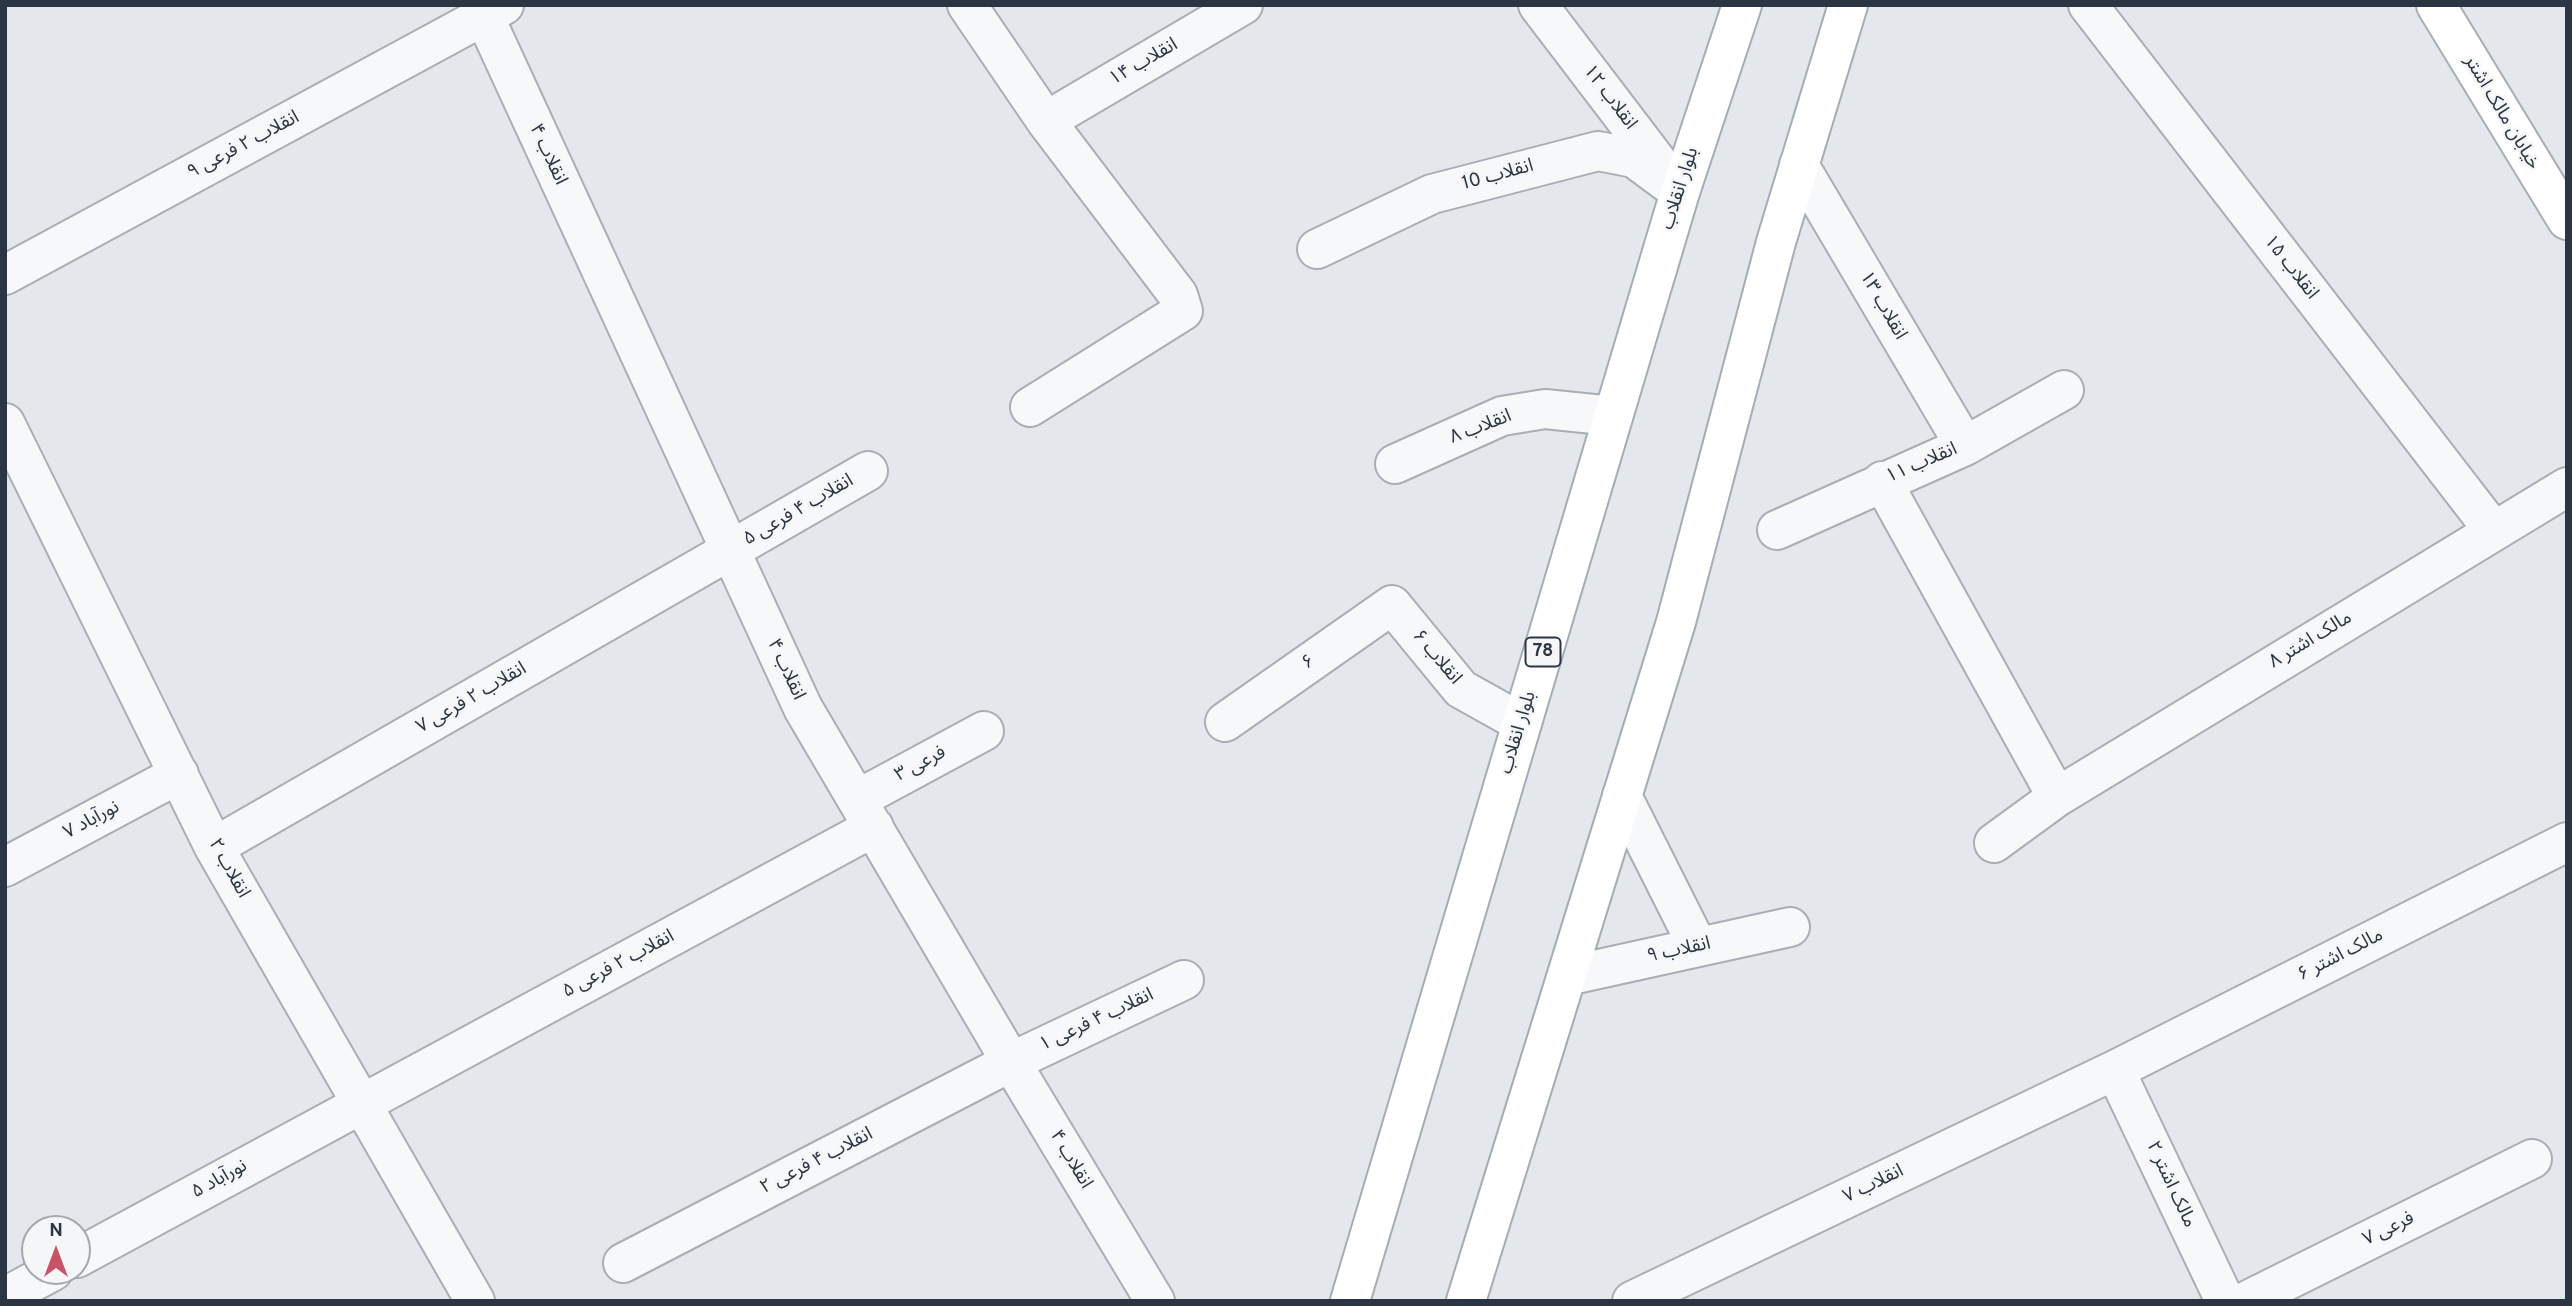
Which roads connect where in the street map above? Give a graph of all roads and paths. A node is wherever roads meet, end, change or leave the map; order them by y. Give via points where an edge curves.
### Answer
1 (967, 5) edge
2 (1243, 5) edge
3 (1538, 5) edge
4 (1742, 5) edge
5 (1848, 5) edge
6 (2088, 5) edge
7 (2436, 5) edge
8 (489, 9) edge
9 (1046, 121) junction
10 (1799, 165) junction
11 (1680, 192) junction
12 (2567, 220) edge
13 (1317, 249) dead end
14 (5, 275) edge
15 (2064, 390) dead end
16 (1030, 407) dead end
17 (1613, 415) junction
18 (5, 423) edge
19 (1965, 446) junction
20 (1395, 464) dead end
21 (868, 471) dead end
22 (1882, 481) junction
23 (2567, 487) edge
24 (1777, 530) dead end
25 (2493, 530) junction
26 (730, 550) junction
27 (1392, 605) joint
28 (1225, 722) dead end
29 (1522, 723) junction
30 (984, 731) dead end
31 (179, 774) junction
32 (1622, 796) junction
33 (2057, 797) junction
34 (866, 813) junction
35 (2567, 842) edge
36 (1994, 843) dead end
37 (214, 847) junction
38 (5, 867) edge
39 (1790, 927) dead end
40 (1698, 947) junction
41 (1567, 976) junction
42 (1184, 980) dead end
43 (1011, 1062) junction
44 (2116, 1070) junction
45 (363, 1102) junction
46 (2532, 1159) dead end
47 (91, 1250) edge
48 (623, 1263) dead end
49 (27, 1285) edge
50 (5, 1297) edge
51 (475, 1301) edge
52 (1155, 1301) edge
53 (1350, 1301) edge
54 (1466, 1301) edge
55 (1632, 1301) edge
56 (2225, 1301) edge
57 (2246, 1301) edge

1 - 9 street
2 - 9 street, انقلاب ۱۴
3 - 11 street, انقلاب ۱۲
4 - 11 main road, بلوار انقلاب / 78
5 - 10 main road
6 - 25 street, انقلاب ۱۵
7 - 12 main road, خیابان مالک اشتر
8 - 14 street, انقلاب ۲ فرعی ۹
8 - 26 street, انقلاب ۴
9 - 16 street via 1178,295 1183,310
10 - 19 street, انقلاب ۱۳
10 - 32 main road via 1676,622
11 - 13 street, انقلاب 10 via 1634,158 1598,150 1432,194
11 - 17 main road, بلوار انقلاب / 78
15 - 19 street, انقلاب ۱۱
17 - 20 street, انقلاب ۸ via 1545,409 1502,416
17 - 29 main road, بلوار انقلاب / 78
18 - 31 street, انقلاب ۲
19 - 22 street, انقلاب ۱۱
21 - 26 street, انقلاب ۴ فرعی ۵
22 - 24 street, انقلاب ۱۱
22 - 33 street
23 - 25 street, مالک اشتر ۸
25 - 33 street, مالک اشتر ۸
26 - 34 street, انقلاب ۴ via 803,708
26 - 37 street, انقلاب ۲ فرعی ۷
27 - 28 street, ۶
27 - 29 street, انقلاب ۶ via 1461,689
29 - 53 main road, بلوار انقلاب / 78
30 - 34 street, فرعی ۳
31 - 37 street, انقلاب ۲
31 - 38 street, نورآباد ۷
32 - 40 street
32 - 41 main road
33 - 36 street, مالک اشتر ۸
34 - 43 street, انقلاب ۴
34 - 45 street, انقلاب ۲ فرعی ۵
35 - 44 street, مالک اشتر ۶
37 - 45 street, انقلاب ۲
39 - 40 street, انقلاب ۹
40 - 41 street, انقلاب ۹
41 - 54 main road
42 - 43 street, انقلاب ۴ فرعی ۱
43 - 48 street, انقلاب ۴ فرعی ۲
43 - 52 street, انقلاب ۴
44 - 55 street, انقلاب ۷
44 - 56 street, مالک اشتر ۲
45 - 47 street, نورآباد ۵
45 - 51 street, انقلاب ۲
46 - 57 street, فرعی ۷
49 - 50 street

